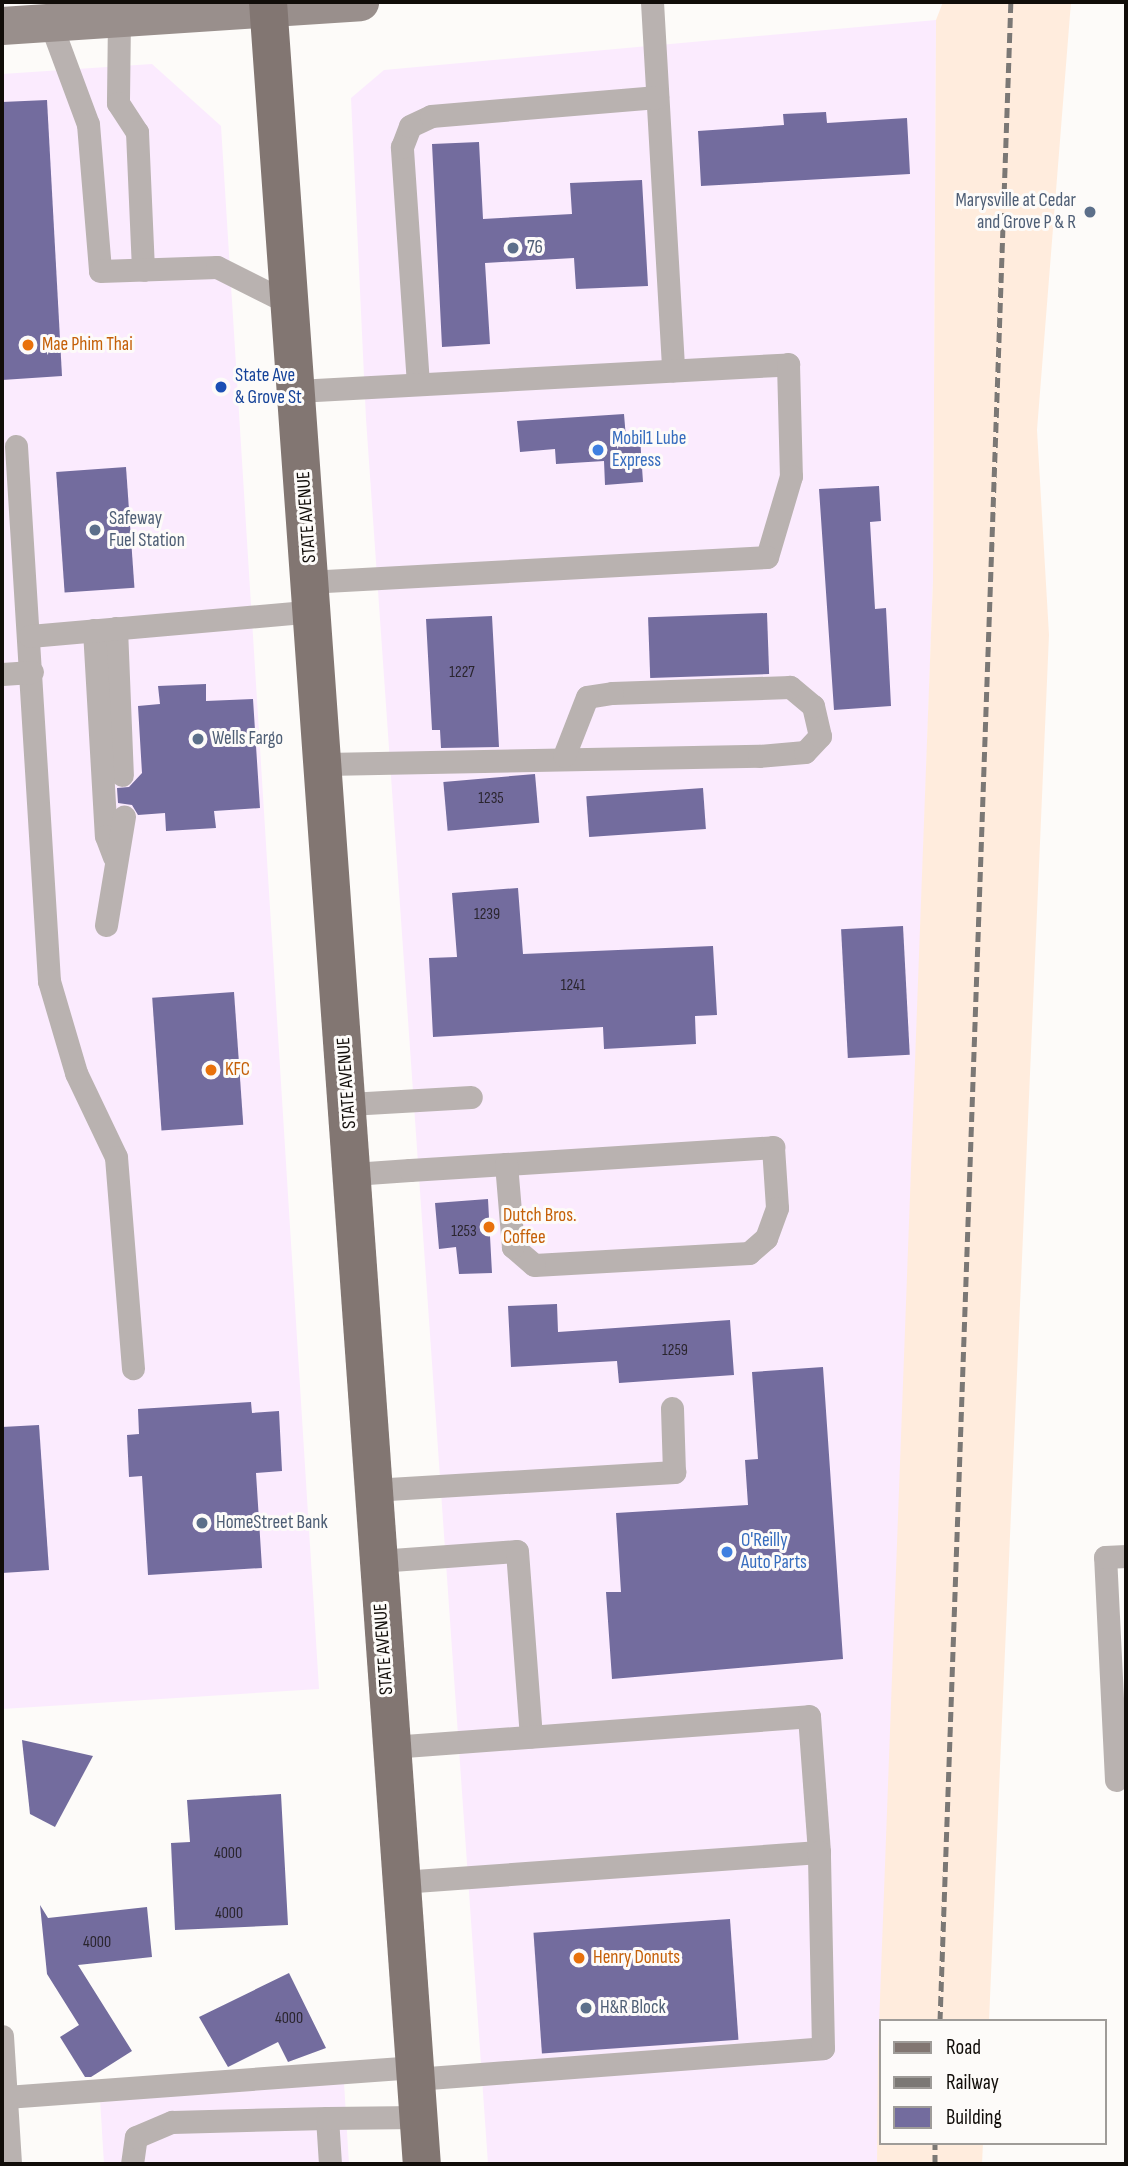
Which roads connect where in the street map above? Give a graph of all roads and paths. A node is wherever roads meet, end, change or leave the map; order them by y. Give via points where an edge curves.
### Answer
1 (360, 2) edge
2 (652, 2) edge
3 (269, 6) edge
4 (6, 18) edge
5 (119, 18) junction
6 (50, 22) junction
7 (657, 97) junction
8 (143, 270) junction
9 (291, 304) junction
10 (673, 370) junction
11 (418, 384) junction
12 (297, 391) junction
13 (16, 446) dead end
14 (313, 596) junction
15 (105, 629) junction
16 (30, 636) junction
17 (32, 672) junction
18 (2, 674) edge
19 (565, 756) junction
20 (325, 764) junction
21 (122, 775) dead end
22 (124, 816) dead end
23 (114, 857) junction
24 (106, 925) dead end
25 (471, 1097) dead end
26 (349, 1104) junction
27 (506, 1164) junction
28 (353, 1174) junction
29 (133, 1368) dead end
30 (671, 1408) dead end
31 (372, 1490) junction
32 (1126, 1556) edge
33 (378, 1561) junction
34 (531, 1736) junction
35 (391, 1747) junction
36 (1116, 1780) dead end
37 (819, 1852) junction
38 (401, 1882) junction
39 (2, 2036) edge
40 (415, 2073) junction
41 (6, 2097) junction
42 (418, 2117) junction
43 (327, 2118) junction
44 (10, 2164) edge
45 (132, 2164) edge
46 (330, 2164) edge
47 (422, 2164) edge

1 - 3 street
2 - 7 lane
3 - 5 street
3 - 9 main road, STATE AVENUE
4 - 6 street
5 - 6 street
5 - 8 lane via 118,103 137,132
6 - 8 lane via 88,124 100,271
7 - 10 lane
7 - 11 lane via 431,116 410,126 402,147
8 - 9 lane via 217,267
9 - 12 main road, STATE AVENUE
10 - 11 lane
10 - 14 lane via 788,364 791,477 767,557
11 - 12 lane
12 - 14 main road, STATE AVENUE
13 - 16 lane
14 - 15 lane
14 - 20 main road, STATE AVENUE
15 - 16 lane
15 - 21 lane
15 - 23 lane via 106,836
16 - 17 lane
17 - 18 lane
17 - 29 lane via 49,981 76,1073 116,1157
19 - 19 lane via 587,697 612,692 790,687 813,706 820,736 805,752 759,756
19 - 20 lane
20 - 26 main road, STATE AVENUE
22 - 23 lane
23 - 24 lane
25 - 26 lane
26 - 28 main road, STATE AVENUE
27 - 27 lane via 513,1247 534,1265 749,1254 766,1238 777,1208 773,1147
27 - 28 lane
28 - 31 main road, STATE AVENUE
30 - 31 lane via 674,1472
31 - 33 main road, STATE AVENUE
32 - 36 lane via 1105,1557
33 - 34 lane via 517,1551
33 - 35 main road, STATE AVENUE
34 - 35 lane
34 - 37 lane via 809,1716
35 - 38 main road, STATE AVENUE
37 - 38 lane
37 - 40 lane via 823,2048
38 - 40 main road, STATE AVENUE
39 - 41 lane
40 - 41 lane
40 - 42 main road, STATE AVENUE
41 - 44 lane
42 - 43 lane
42 - 47 main road, STATE AVENUE
43 - 45 lane via 172,2122 136,2137
43 - 46 lane

